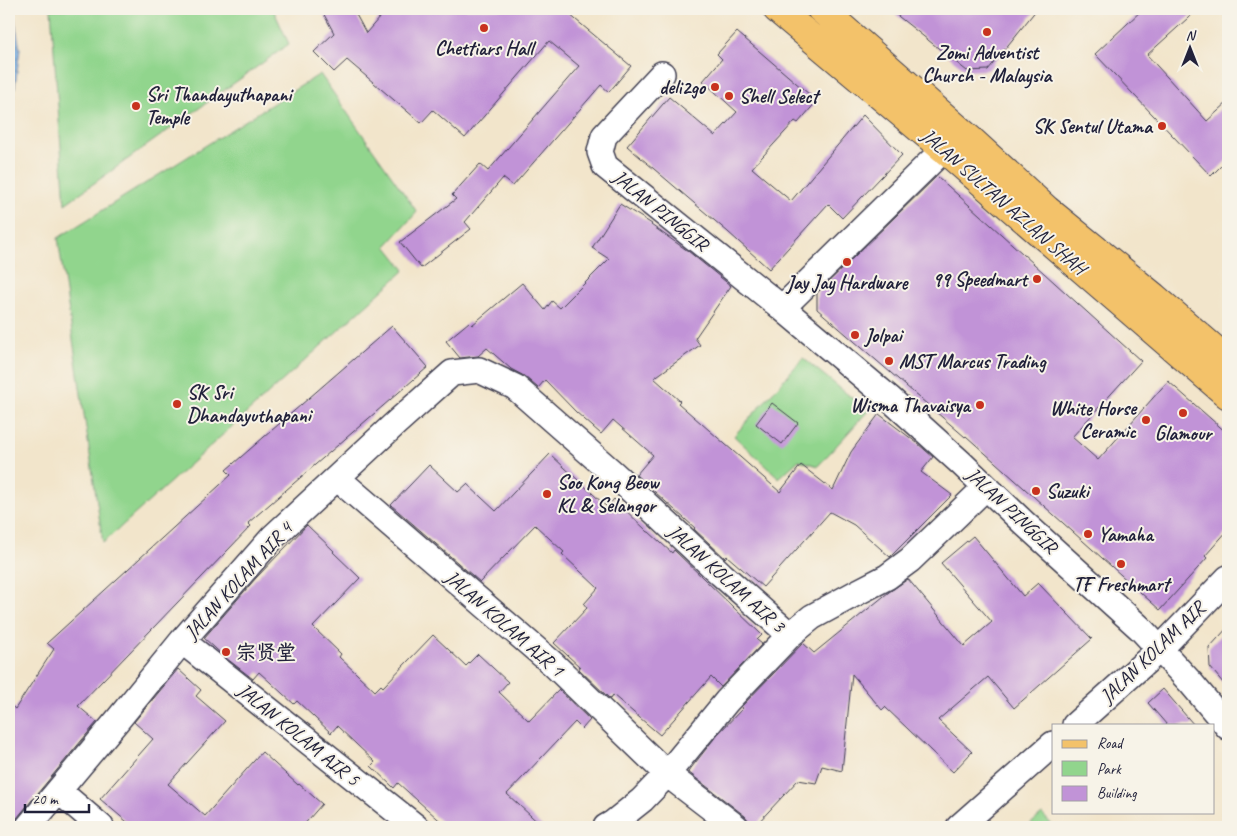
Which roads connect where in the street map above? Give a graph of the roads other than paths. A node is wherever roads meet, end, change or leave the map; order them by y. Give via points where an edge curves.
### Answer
1 (777, 9) edge
2 (821, 9) edge
3 (662, 74) dead end
4 (944, 148) junction
5 (782, 308) junction
6 (1228, 361) edge
7 (479, 370) joint
8 (1228, 395) edge
9 (337, 478) junction
10 (986, 487) junction
11 (1228, 578) edge
12 (790, 635) junction
13 (182, 641) junction
14 (1160, 649) junction
15 (1076, 724) edge
16 (1228, 727) edge
17 (1052, 745) edge
18 (667, 774) junction
19 (59, 791) junction
20 (28, 827) edge
21 (100, 827) edge
22 (416, 827) edge
23 (606, 827) edge
24 (736, 827) edge
25 (959, 827) edge

1 - 4 main road, JALAN SULTAN AZLAN SHAH
2 - 6 main road, JALAN SULTAN AZLAN SHAH via 1047,210
3 - 5 street, JALAN PINGGIR via 604,136 600,152 605,166
4 - 5 street
4 - 8 main road, JALAN SULTAN AZLAN SHAH
5 - 10 street, JALAN PINGGIR via 889,398
7 - 9 street, JALAN KOLAM AIR 4 via 452,373
7 - 12 street, JALAN KOLAM AIR 3 via 515,387
9 - 13 street, JALAN KOLAM AIR 4 via 274,537
9 - 18 street, JALAN KOLAM AIR 1 via 552,664
10 - 12 street, JALAN KOLAM AIR 3 via 910,560 887,577 812,618
10 - 14 street, JALAN PINGGIR
11 - 14 street, JALAN KOLAM AIR
12 - 18 street, JALAN KOLAM AIR 3 via 727,701
13 - 19 street, JALAN KOLAM AIR 4
13 - 22 street, JALAN KOLAM AIR 5
14 - 15 street, JALAN KOLAM AIR
14 - 16 street, JALAN PINGGIR
17 - 25 street
18 - 23 street, JALAN KOLAM AIR 3 via 642,800
18 - 24 street
19 - 20 street, JALAN KOLAM AIR 4
19 - 21 street

